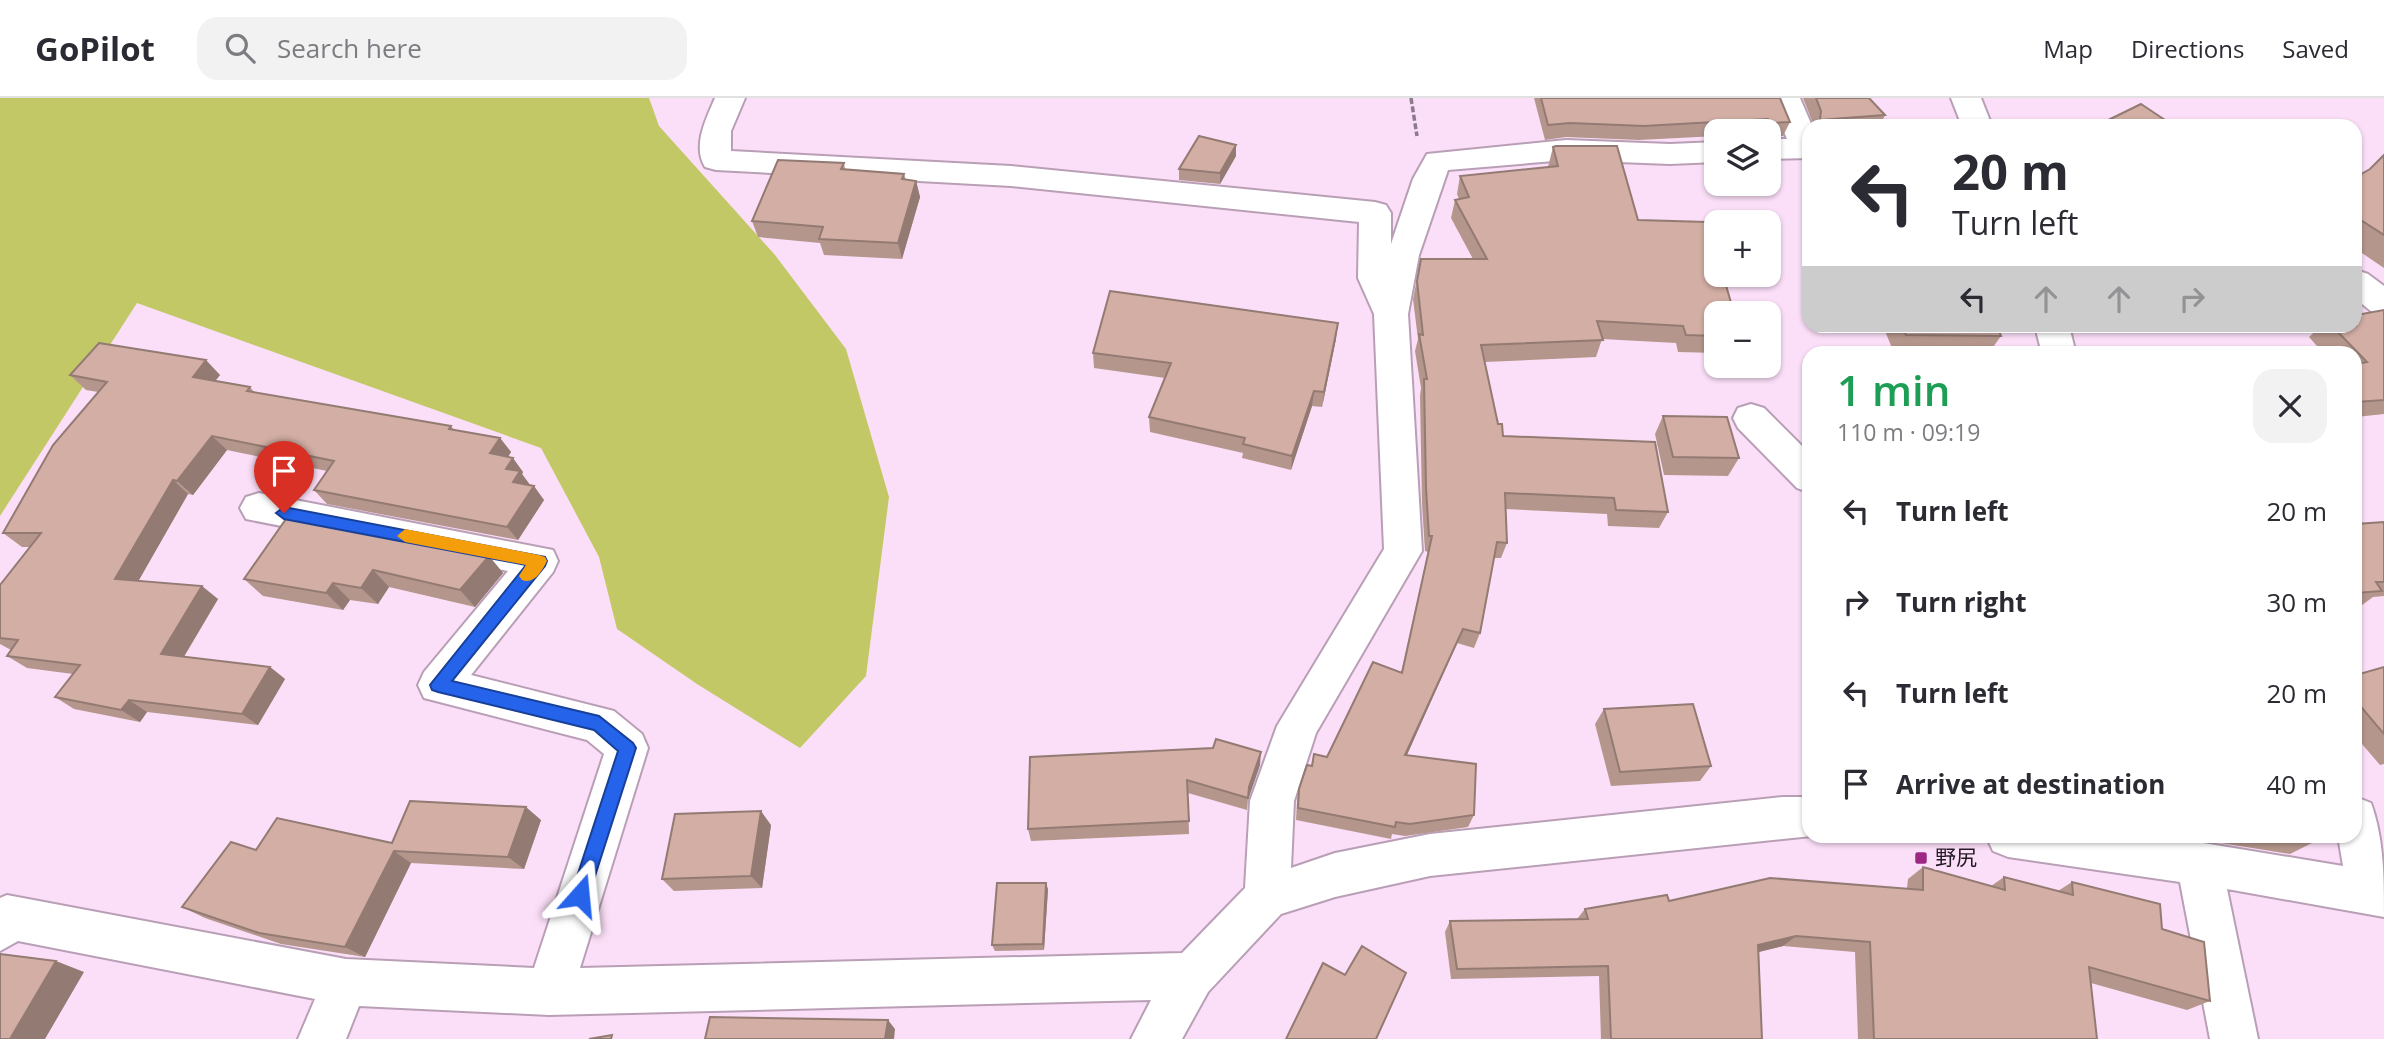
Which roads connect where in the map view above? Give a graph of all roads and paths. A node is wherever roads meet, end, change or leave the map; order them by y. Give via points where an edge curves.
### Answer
1 (730, 98) edge
2 (1785, 98) edge
3 (1966, 98) edge
4 (1975, 119) edge
5 (1802, 135) edge
6 (1802, 148) edge
7 (1781, 149) edge
8 (1704, 153) edge
9 (2362, 286) edge
10 (2384, 303) edge
11 (1391, 314) junction
12 (1751, 418) dead end
13 (1802, 470) edge
14 (258, 508) dead end
15 (1802, 817) edge
16 (2362, 839) edge
17 (2058, 843) edge
18 (2199, 863) junction
19 (2377, 893) edge
20 (1267, 897) junction
21 (0, 928) edge
22 (1192, 976) junction
23 (346, 982) junction
24 (549, 992) junction
25 (322, 1039) edge
26 (1155, 1039) edge
27 (2234, 1039) edge

1 - 11 street via 716,131 716,160 1011,176 1375,213 1374,278
2 - 5 street
3 - 4 street
6 - 7 street
8 - 11 street via 1566,150 1438,161 1403,256
9 - 10 street
11 - 20 street via 1403,551 1298,726 1272,801
12 - 13 street
14 - 24 street via 539,561 438,685 599,724 627,748
15 - 20 street via 1430,855 1335,875
16 - 19 street
17 - 18 street
18 - 19 street
18 - 27 street
20 - 22 street
21 - 23 street via 7,917
22 - 24 street
22 - 26 street
23 - 24 street
23 - 25 street

